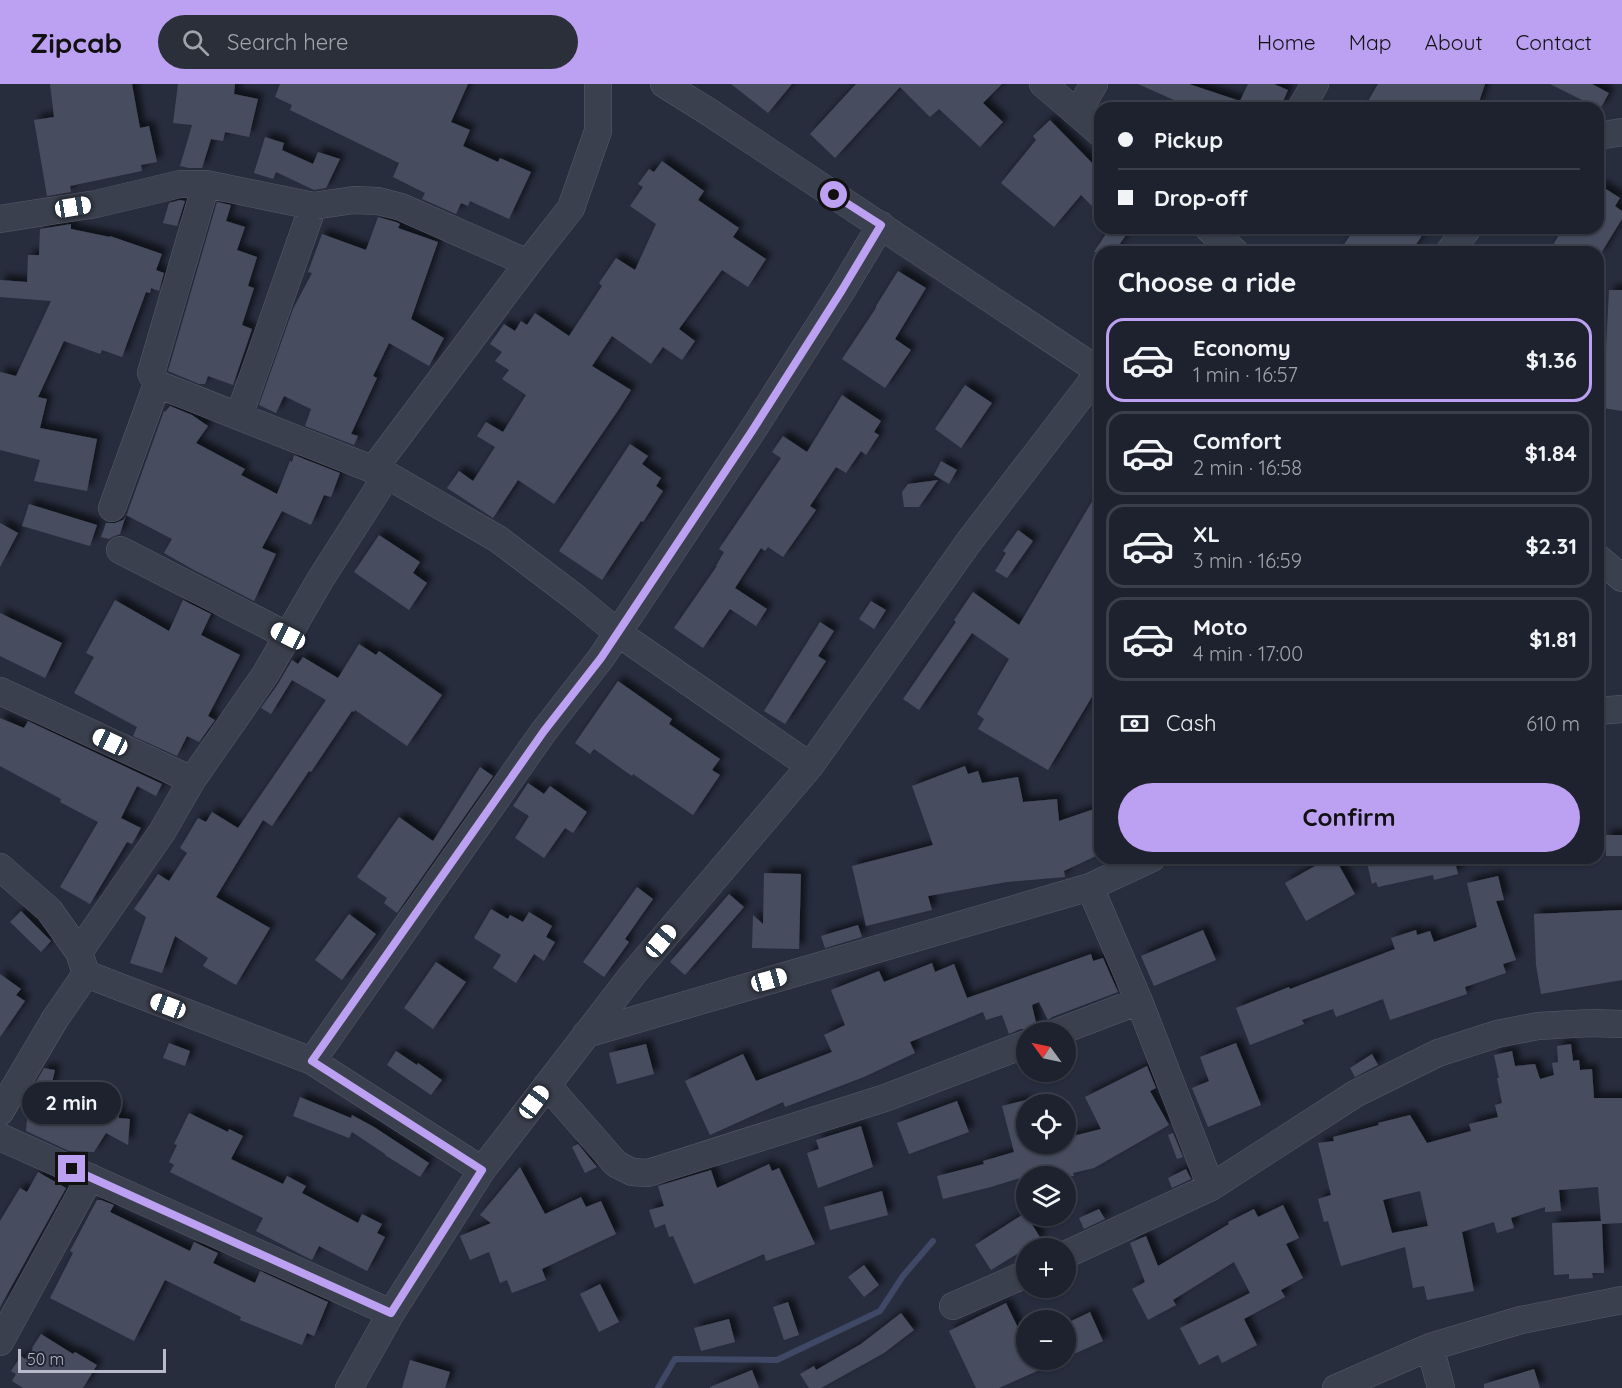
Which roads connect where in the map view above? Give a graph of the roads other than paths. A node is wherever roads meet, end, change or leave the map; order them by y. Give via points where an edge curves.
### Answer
1 (598, 84) edge
2 (664, 84) edge
3 (1043, 84) edge
4 (1094, 84) edge
5 (1315, 84) edge
6 (1304, 102) edge
7 (1077, 113) junction
8 (1094, 128) edge
9 (1622, 132) edge
10 (1604, 135) edge
11 (206, 184) junction
12 (313, 206) junction
13 (0, 219) edge
14 (881, 225) junction
15 (1463, 234) edge
16 (1454, 246) edge
17 (528, 263) junction
18 (1094, 367) edge
19 (1094, 379) edge
20 (157, 384) junction
21 (239, 416) junction
22 (380, 472) junction
23 (112, 508) dead end
24 (120, 550) dead end
25 (1604, 563) edge
26 (1622, 578) edge
27 (618, 633) junction
28 (288, 636) junction
29 (0, 691) edge
30 (1622, 709) edge
31 (1604, 710) edge
32 (810, 766) junction
33 (192, 780) junction
34 (1139, 864) edge
35 (0, 867) edge
36 (1090, 887) junction
37 (82, 963) junction
38 (1139, 1001) junction
39 (1622, 1024) edge
40 (1076, 1025) edge
41 (586, 1034) junction
42 (1016, 1048) edge
43 (312, 1061) junction
44 (547, 1085) junction
45 (0, 1112) edge
46 (0, 1137) edge
47 (482, 1170) junction
48 (90, 1177) junction
49 (1211, 1187) junction
50 (1076, 1251) edge
51 (1016, 1278) edge
52 (1622, 1300) edge
53 (953, 1306) dead end
54 (391, 1313) junction
55 (0, 1342) edge
56 (1430, 1347) junction
57 (349, 1388) edge
58 (1336, 1388) edge
59 (1441, 1388) edge

1 - 17 street via 598,131 571,208
2 - 14 street
3 - 7 street
4 - 7 street
5 - 6 street
7 - 8 street
9 - 10 street
11 - 12 street
11 - 13 street via 180,184 96,204
11 - 20 street via 151,373
12 - 17 street via 354,200 401,207
12 - 21 street
14 - 18 street
14 - 27 street via 765,411
15 - 16 street
17 - 22 street
19 - 32 street via 968,543
20 - 21 street
20 - 23 street
21 - 22 street
22 - 27 street via 498,539
22 - 28 street
24 - 28 street
25 - 26 street
27 - 32 street
27 - 43 street via 544,731
28 - 33 street
29 - 33 street
30 - 31 street
32 - 41 street
33 - 37 street
34 - 36 street
35 - 37 street via 49,910
36 - 38 street
36 - 41 street
37 - 43 street
37 - 45 street via 55,1019
38 - 40 street
38 - 49 street
39 - 49 street via 1538,1026 1438,1053 1355,1094
41 - 44 street
42 - 44 street via 885,1098 648,1173 632,1172 616,1164
43 - 47 street
44 - 47 street
46 - 48 street
47 - 54 street
48 - 54 street
48 - 55 street
49 - 50 street
51 - 53 street
52 - 56 street via 1521,1320
54 - 57 street
56 - 58 street
56 - 59 street

